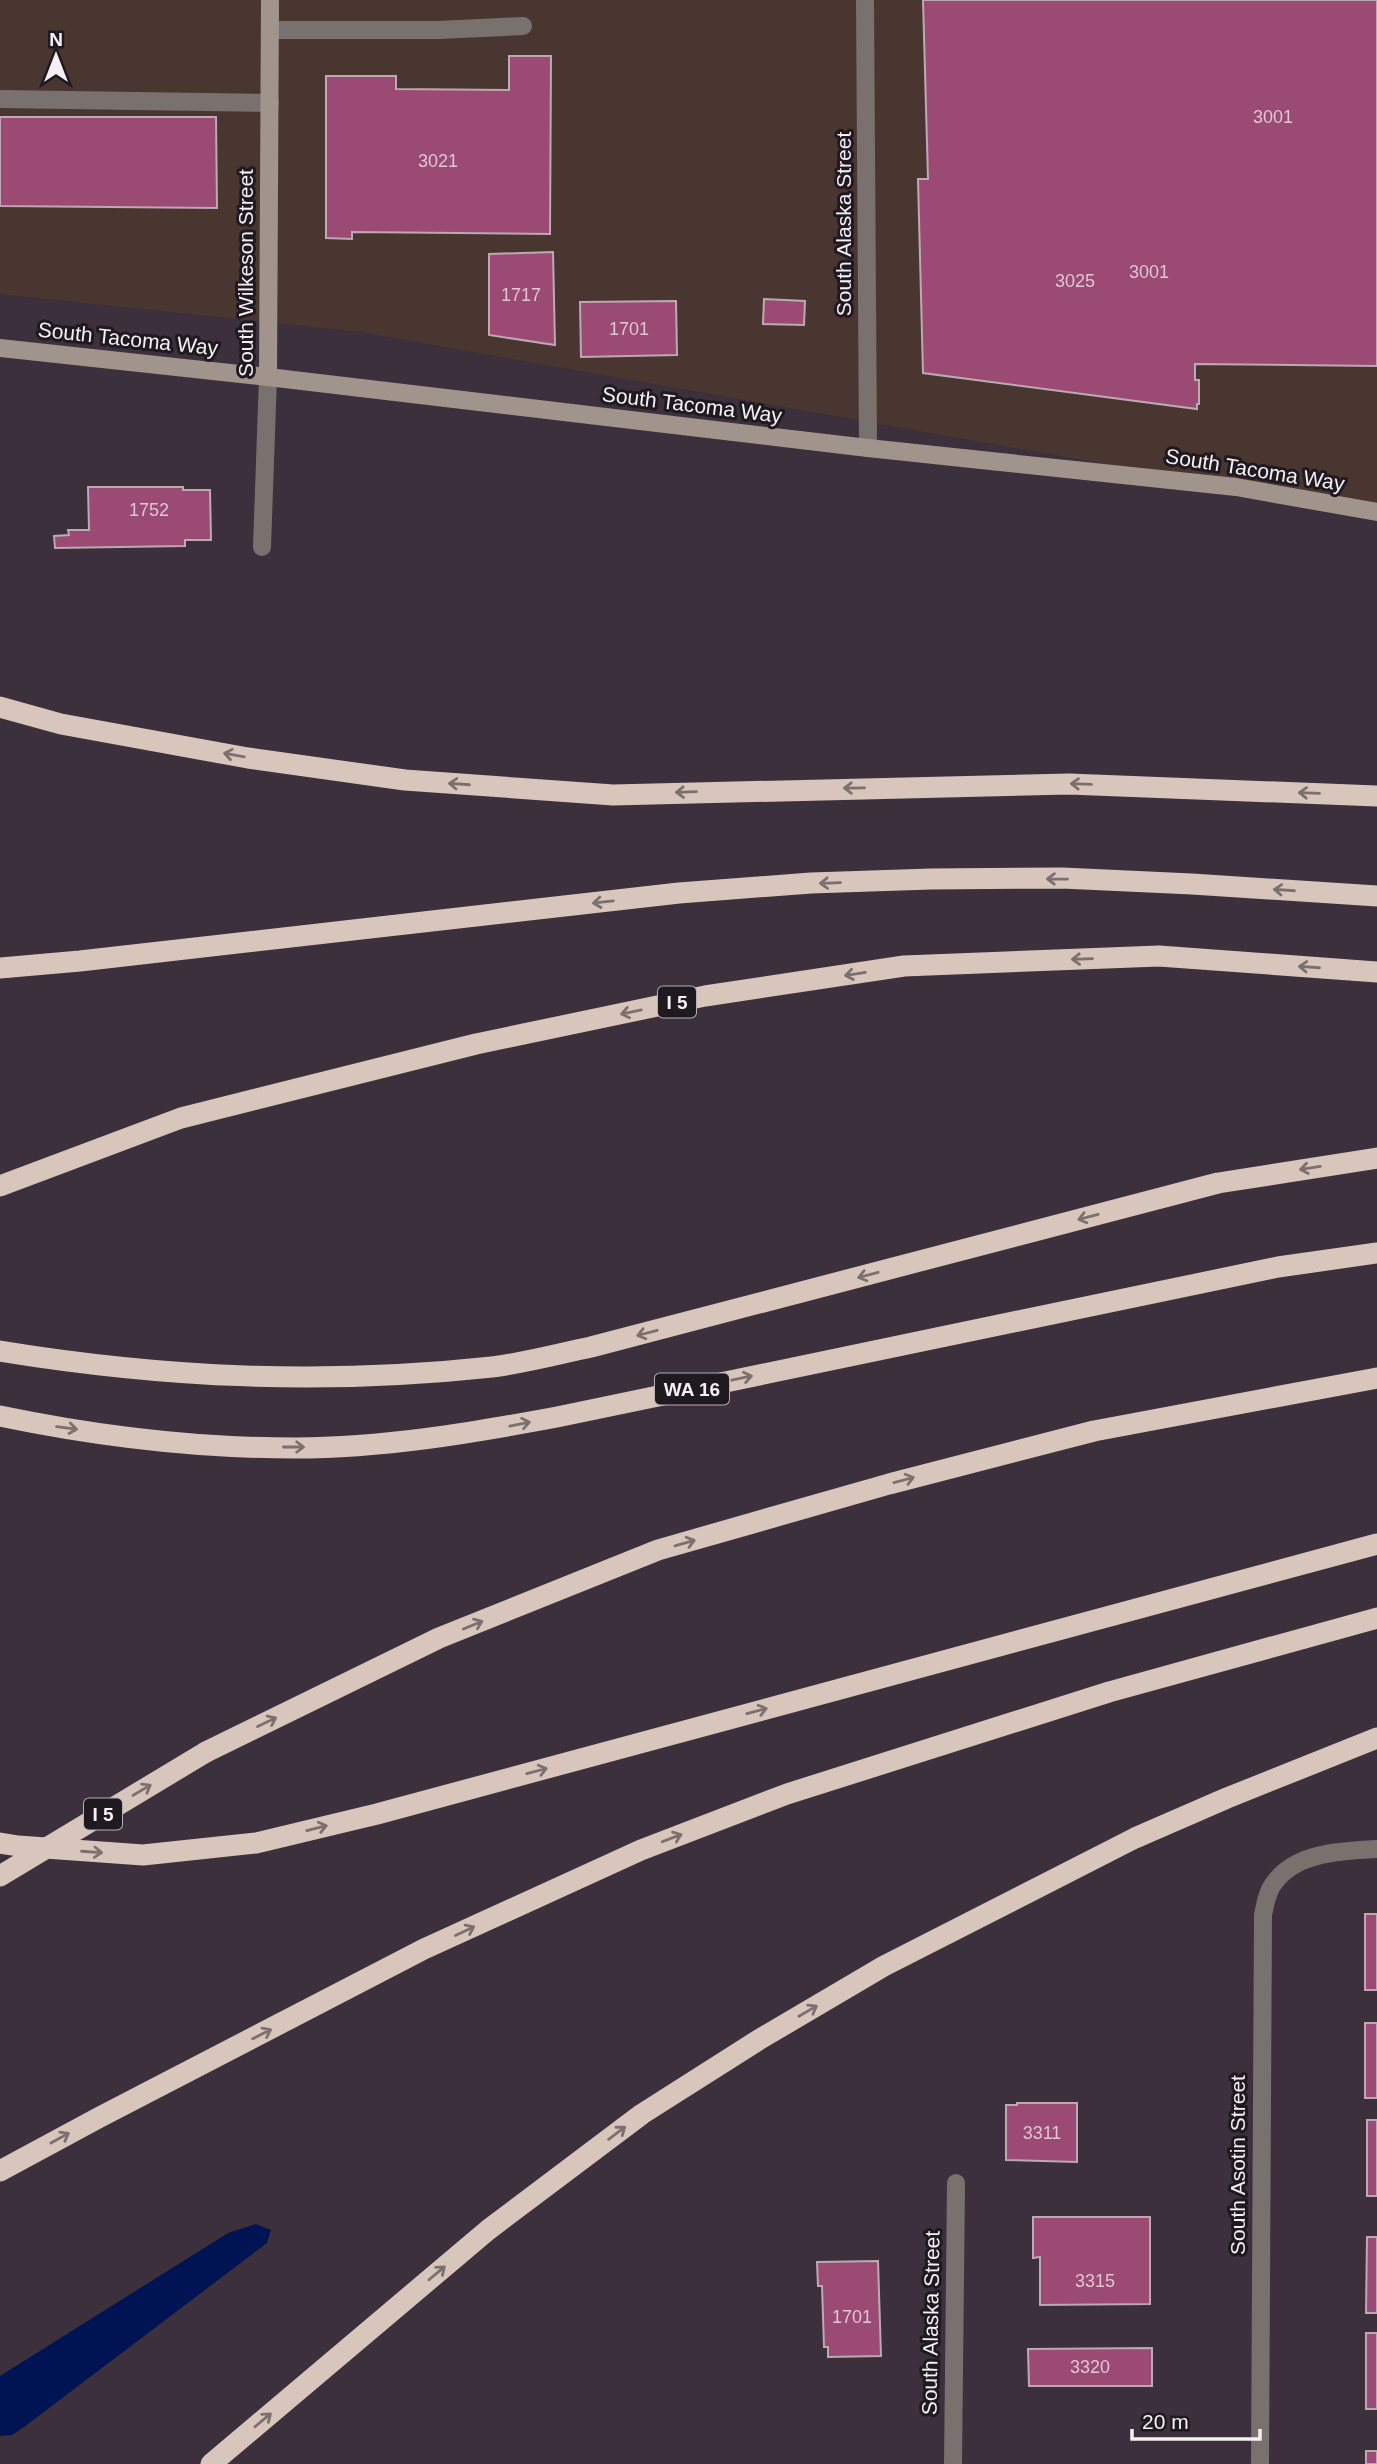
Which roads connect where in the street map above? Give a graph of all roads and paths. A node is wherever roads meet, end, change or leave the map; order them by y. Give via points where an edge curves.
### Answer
1 (270, 0) edge
2 (865, 0) edge
3 (523, 26) dead end
4 (270, 30) junction
5 (0, 99) edge
6 (270, 103) junction
7 (0, 348) edge
8 (268, 377) junction
9 (868, 448) junction
10 (1377, 512) edge
11 (262, 547) dead end
12 (0, 707) edge
13 (1377, 796) edge
14 (1377, 897) edge
15 (0, 968) edge
16 (1377, 972) edge
17 (1377, 1158) edge
18 (0, 1186) edge
19 (1377, 1253) edge
20 (0, 1352) edge
21 (1377, 1378) edge
22 (0, 1416) edge
23 (1377, 1544) edge
24 (1377, 1618) edge
25 (1377, 1738) edge
26 (0, 1843) edge
27 (1377, 1849) edge
28 (0, 1876) edge
29 (0, 2171) edge
30 (956, 2183) dead end
31 (211, 2464) edge
32 (953, 2464) edge
33 (1260, 2464) edge

1 - 4 main road, South Wilkeson Street
2 - 9 street, South Alaska Street
3 - 4 street
4 - 6 main road, South Wilkeson Street
5 - 6 street
6 - 8 main road, South Wilkeson Street
7 - 8 main road, South Tacoma Way
8 - 9 main road, South Tacoma Way
8 - 11 street, South Wilkeson Street
9 - 10 main road, South Tacoma Way via 1236,486
13 -> 12 highway via 1069,784 613,795 405,780 248,758 61,724
14 -> 15 highway via 1062,878 811,883 679,893
16 -> 18 highway, I 5 via 1159,956 904,966 705,996 476,1044 181,1118
17 -> 20 highway via 1218,1183 591,1348 495,1367 294,1379 174,1373
22 -> 19 highway, WA 16 via 179,1442 295,1448 409,1441 557,1417 1278,1267
28 -> 21 highway, I 5, bridge via 206,1752 439,1639 658,1550 1094,1430
26 -> 23 highway via 143,1855 256,1843
29 -> 24 highway via 425,1949 641,1850 787,1794 1109,1692
31 -> 25 highway via 488,2230 642,2114 760,2039 884,1966 1135,1838
27 - 33 street, South Asotin Street via 1324,1854 1302,1862 1273,1884 1263,1915
30 - 32 street, South Alaska Street

